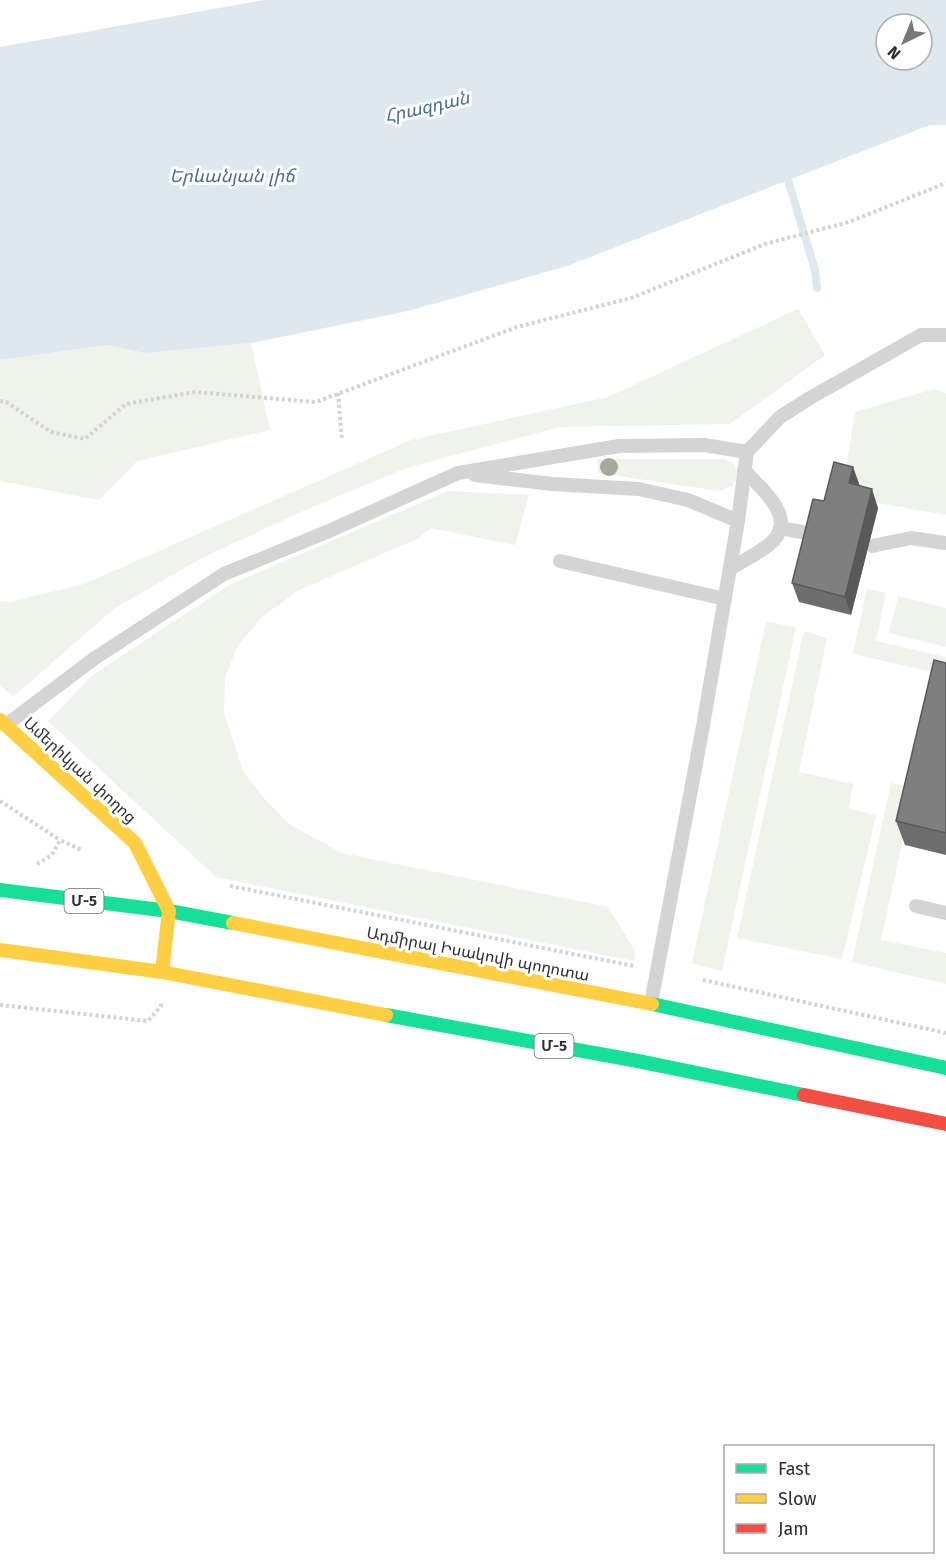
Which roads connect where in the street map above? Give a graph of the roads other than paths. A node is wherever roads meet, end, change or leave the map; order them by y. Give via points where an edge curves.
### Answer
1 (946, 335) edge
2 (747, 452) junction
3 (744, 470) junction
4 (458, 473) junction
5 (738, 521) junction
6 (780, 528) junction
7 (812, 534) edge
8 (946, 543) edge
9 (872, 546) dead end
10 (560, 561) dead end
11 (730, 569) junction
12 (725, 599) junction
13 (3, 722) edge
14 (0, 890) edge
15 (916, 906) dead end
16 (169, 911) junction
17 (946, 913) edge
18 (0, 950) edge
19 (162, 972) junction
20 (650, 1003) junction
21 (946, 1068) edge
22 (946, 1124) edge

1 - 2 lane via 921,335 810,398 780,417
2 - 3 lane
2 - 4 lane via 704,445 619,446
3 - 5 lane
3 - 6 lane via 775,504 781,515
4 - 5 lane via 639,489 688,500
4 - 13 lane via 224,574
5 - 11 lane
6 - 7 lane
6 - 11 lane via 774,540
8 - 9 lane via 911,538
10 - 12 lane
11 - 12 lane
12 - 20 lane
13 - 16 main road, Ամերիկյան փողոց via 135,843
14 - 16 main road, Ադմիրալ Իսակովի պողոտա / Մ-5
15 - 17 lane
16 - 19 main road
16 - 20 main road, Ադմիրալ Իսակովի պողոտա / Մ-5
18 - 19 main road, Մ-5
19 - 22 main road, Մ-5 via 638,1061
20 - 21 main road, Ադմիրալ Իսակովի պողոտա / Մ-5

